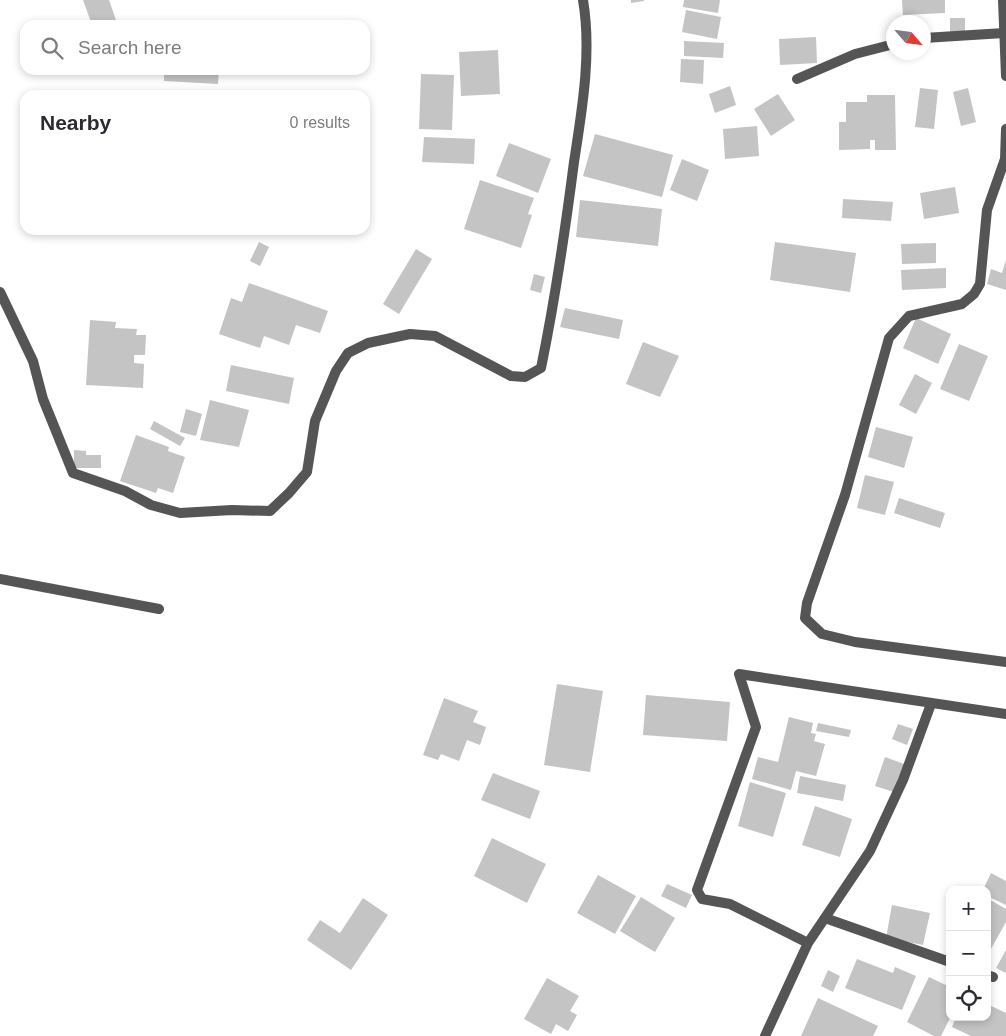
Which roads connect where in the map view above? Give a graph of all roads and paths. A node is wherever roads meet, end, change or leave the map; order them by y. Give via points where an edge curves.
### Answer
1 (583, 0) edge
2 (1003, 0) edge
3 (1004, 33) junction
4 (931, 38) edge
5 (886, 46) edge
6 (1006, 76) edge
7 (797, 79) dead end
8 (1006, 129) edge
9 (0, 292) edge
10 (0, 579) edge
11 (159, 609) dead end
12 (1006, 662) edge
13 (931, 704) junction
14 (1006, 714) edge
15 (825, 918) junction
16 (808, 943) junction
17 (946, 961) edge
18 (765, 1036) edge

1 - 9 street via 586,18 584,92 557,294 541,368 526,377 511,376 435,336 410,334 368,343 348,353 336,370 315,421 307,472 270,511 180,513 151,505 126,491 73,473 44,399 33,360
2 - 3 street
3 - 4 street
3 - 6 street
5 - 7 street via 855,54
8 - 12 street via 1005,159 987,210 980,284 962,304 909,316 889,338 845,495 807,603 805,618 822,634 855,642
10 - 11 street
13 - 14 street
13 - 15 street via 903,780 870,851
13 - 16 street via 739,674 756,727 697,890 702,899 730,904
15 - 16 street
15 - 17 street
16 - 18 street

